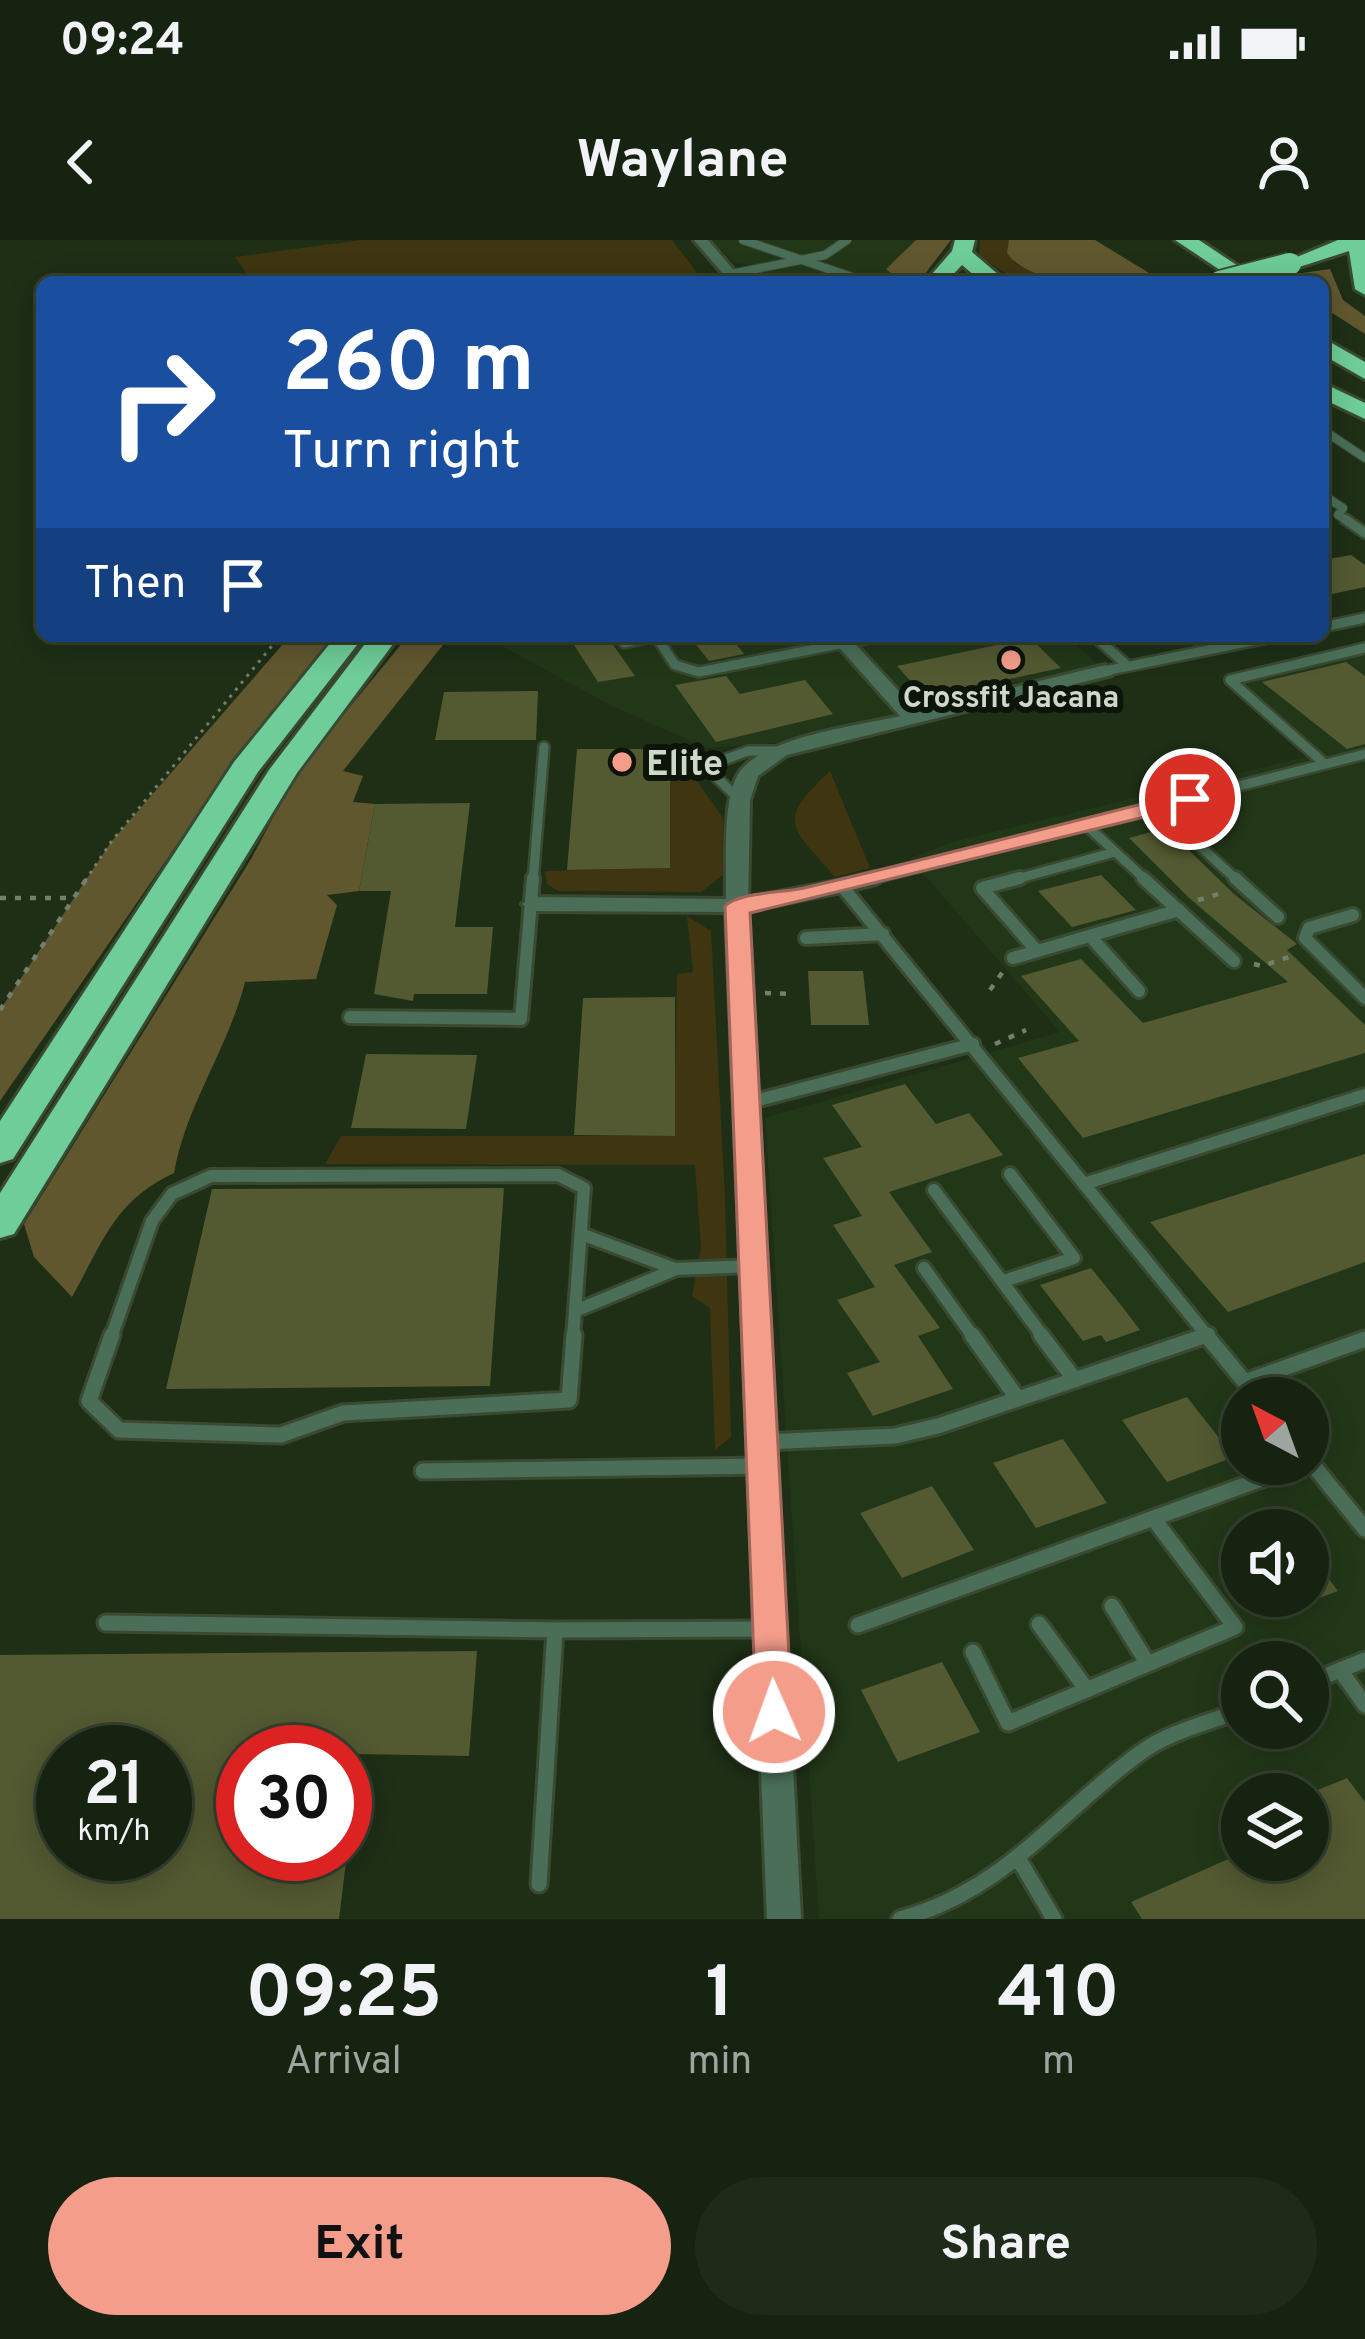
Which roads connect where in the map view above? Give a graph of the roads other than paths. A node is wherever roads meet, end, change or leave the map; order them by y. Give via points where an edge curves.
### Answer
1 (701, 240) edge
2 (743, 240) edge
3 (848, 240) edge
4 (1158, 240) edge
5 (1185, 240) edge
6 (1354, 240) edge
7 (963, 246) edge
8 (804, 260) junction
9 (732, 276) edge
10 (742, 276) edge
11 (849, 276) edge
12 (940, 276) edge
13 (986, 276) edge
14 (1213, 276) edge
15 (1242, 276) edge
16 (1245, 276) edge
17 (1365, 289) edge
18 (1329, 330) edge
19 (1329, 349) edge
20 (1365, 352) edge
21 (1365, 372) edge
22 (1329, 393) edge
23 (1365, 412) edge
24 (1329, 434) edge
25 (1365, 458) edge
26 (1329, 499) edge
27 (1365, 533) edge
28 (1365, 619) edge
29 (1329, 626) edge
30 (345, 642) edge
31 (380, 642) edge
32 (629, 642) edge
33 (660, 642) edge
34 (828, 642) edge
35 (844, 642) edge
36 (1098, 642) edge
37 (1247, 642) edge
38 (624, 643) dead end
39 (1365, 649) edge
40 (1116, 668) junction
41 (913, 717) junction
42 (544, 747) dead end
43 (1365, 754) edge
44 (1325, 764) junction
45 (1157, 807) junction
46 (1085, 824) junction
47 (1115, 852) junction
48 (842, 886) junction
49 (533, 904) junction
50 (737, 906) junction
51 (1184, 906) junction
52 (1353, 915) dead end
53 (1278, 916) dead end
54 (883, 934) junction
55 (1090, 936) junction
56 (806, 938) dead end
57 (1036, 951) junction
58 (1013, 958) dead end
59 (1233, 959) road end
60 (1139, 992) dead end
61 (1365, 998) edge
62 (350, 1017) dead end
63 (976, 1047) junction
64 (1365, 1095) edge
65 (747, 1103) junction
66 (0, 1150) edge
67 (1010, 1174) dead end
68 (1087, 1183) junction
69 (934, 1190) dead end
70 (0, 1224) edge
71 (581, 1234) junction
72 (754, 1266) junction
73 (924, 1268) dead end
74 (675, 1269) junction
75 (1004, 1281) junction
76 (575, 1311) junction
77 (1209, 1334) junction
78 (1365, 1340) edge
79 (1241, 1377) edge
80 (1259, 1377) edge
81 (1075, 1380) junction
82 (1018, 1399) junction
83 (762, 1454) junction
84 (423, 1471) dead end
85 (1244, 1485) edge
86 (1327, 1485) edge
87 (1154, 1518) junction
88 (1365, 1529) edge
89 (1112, 1606) dead end
90 (106, 1623) dead end
91 (1039, 1624) dead end
92 (859, 1625) dead end
93 (770, 1629) junction
94 (556, 1630) junction
95 (973, 1652) dead end
96 (1365, 1660) edge
97 (1148, 1664) junction
98 (1340, 1670) junction
99 (1329, 1674) edge
100 (1087, 1690) junction
101 (1365, 1705) edge
102 (1221, 1719) edge
103 (1018, 1858) junction
104 (538, 1884) dead end
105 (784, 1919) edge
106 (900, 1919) edge
107 (1054, 1919) edge

1 - 9 street
2 - 8 lane
3 - 8 lane
4 - 14 highway
5 - 15 highway
6 - 16 highway, bridge
6 - 17 highway
7 - 12 highway
7 - 13 highway
8 - 10 lane
8 - 11 lane
18 - 20 highway
19 - 21 highway
22 - 23 highway
24 - 25 lane
26 - 27 lane
28 - 29 lane
30 - 66 highway via 245,768
31 - 70 highway via 284,770
32 - 38 lane
33 - 34 lane via 675,665 699,672
35 - 41 street
36 - 40 lane
37 - 40 lane
39 - 44 lane via 1230,680
40 - 41 street
41 - 50 street via 780,751 749,773 740,800
42 - 49 lane
43 - 44 lane
44 - 45 lane
45 - 46 lane
45 - 53 lane
46 - 47 lane
46 - 48 lane
47 - 51 lane
47 - 57 lane via 982,888
48 - 50 lane
48 - 54 lane
49 - 50 street
49 - 62 lane via 520,1019
50 - 65 street
51 - 55 lane
51 - 59 lane
52 - 61 lane via 1309,928 1305,938
54 - 56 lane
54 - 63 lane
55 - 57 lane
55 - 60 lane
57 - 58 lane
63 - 65 lane
63 - 68 lane
64 - 68 lane
65 - 72 street
67 - 75 lane via 1074,1258
68 - 77 lane
69 - 75 lane
71 - 74 lane
71 - 76 lane
71 - 76 lane via 584,1188 558,1175 211,1176 172,1194 152,1221 88,1401 119,1430 281,1435 343,1413 569,1400
72 - 74 lane
72 - 83 street
73 - 82 lane
74 - 76 lane
75 - 81 lane
77 - 79 lane
77 - 81 lane
78 - 80 lane
81 - 82 lane
82 - 83 lane via 895,1436
83 - 84 lane
83 - 93 street
85 - 87 lane
86 - 88 lane
87 - 92 lane
87 - 97 lane via 1235,1627
89 - 97 lane
90 - 94 lane
91 - 100 lane
93 - 94 lane
93 - 105 street
94 - 104 lane
95 - 100 lane via 1008,1723
96 - 98 lane
97 - 100 lane
98 - 99 lane
98 - 101 lane
102 - 103 lane via 1144,1750
103 - 106 lane via 950,1903
103 - 107 lane

